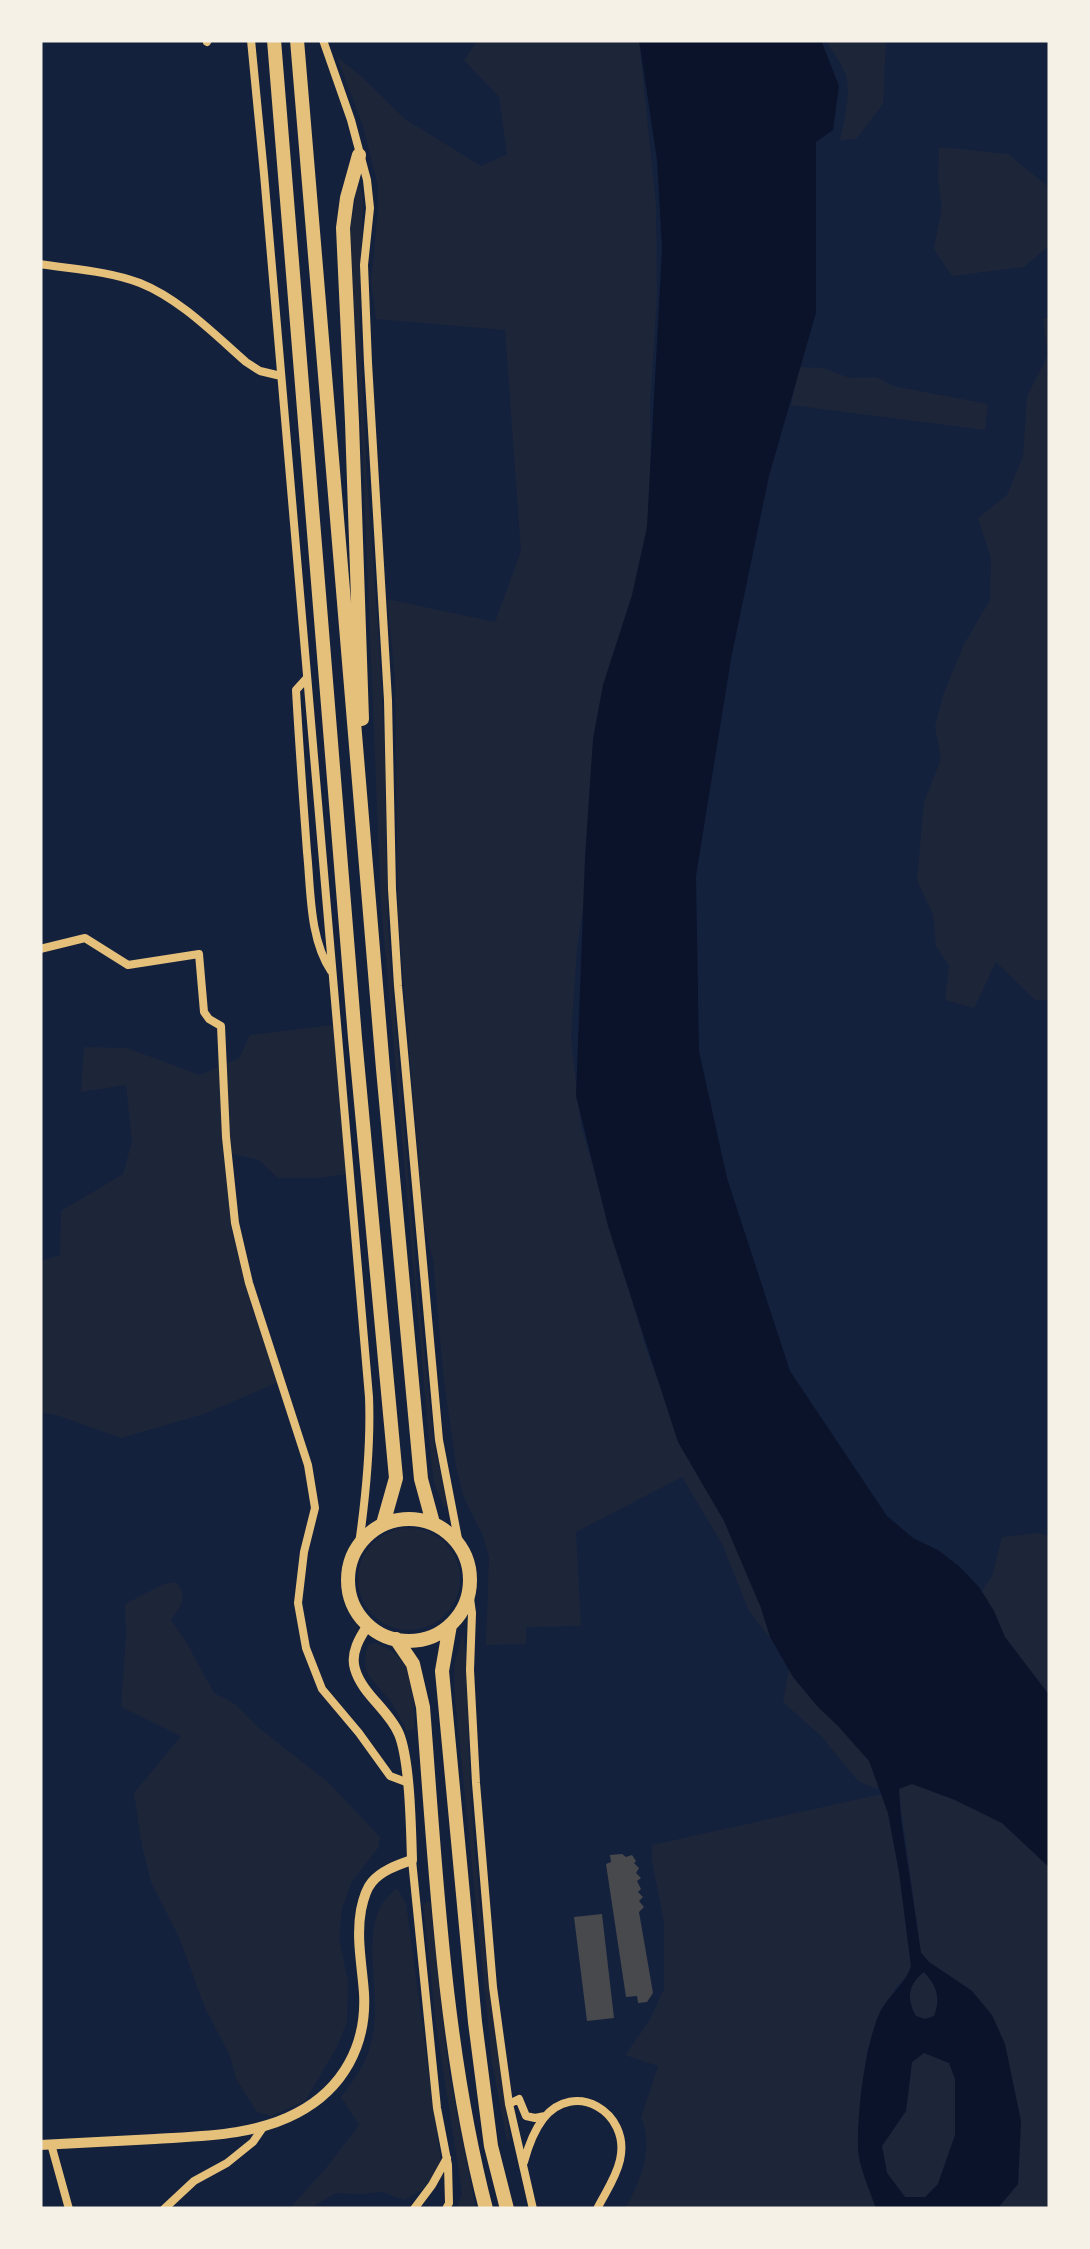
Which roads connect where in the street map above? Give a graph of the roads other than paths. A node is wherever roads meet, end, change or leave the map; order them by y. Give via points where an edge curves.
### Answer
1 (250, 40) edge
2 (274, 40) edge
3 (297, 40) edge
4 (323, 40) edge
5 (359, 155) junction
6 (40, 264) edge
7 (280, 376) junction
8 (365, 844) junction
9 (40, 949) edge
10 (383, 1524) junction
11 (433, 1524) junction
12 (359, 1544) junction
13 (459, 1544) junction
14 (469, 1591) junction
15 (368, 1625) junction
16 (450, 1626) junction
17 (396, 1639) junction
18 (406, 1782) junction
19 (412, 1860) junction
20 (509, 2104) junction
21 (545, 2116) junction
22 (264, 2126) junction
23 (45, 2144) edge
24 (447, 2158) junction
25 (522, 2166) junction
26 (69, 2209) edge
27 (164, 2209) edge
28 (414, 2209) edge
29 (446, 2209) edge
30 (486, 2209) edge
31 (507, 2209) edge
32 (533, 2209) edge
33 (597, 2209) edge

1 - 7 street
2 - 10 highway via 396,1478
3 - 8 highway
4 - 5 street
5 - 8 highway via 343,228
5 - 13 street via 370,208 364,265 398,986 439,1440
6 - 7 street via 139,283 166,296 246,362
7 - 12 street via 369,1398
8 - 11 highway via 420,1479
9 - 18 street via 85,938 128,964 199,954 204,1012 220,1026 235,1224 313,1494 298,1603 306,1648 322,1689 390,1776
10 - 11 highway
10 - 12 highway
11 - 13 highway
12 - 15 highway via 348,1578 357,1612
13 - 14 highway
14 - 16 highway
14 - 20 street via 481,1854
15 - 17 highway
15 - 18 street via 354,1667 399,1735
16 - 17 highway via 424,1639
16 - 31 highway via 442,1670 475,2022 491,2146
17 - 30 highway via 412,1664 423,1708 449,2007 469,2144
18 - 19 street
19 - 22 street via 381,1873 362,1902 364,1998 351,2062 317,2100
19 - 24 street
20 - 21 street via 519,2099 526,2116
20 - 25 street
21 - 25 street
21 - 33 street via 578,2101 598,2105 616,2122 621,2158
22 - 23 street
22 - 27 street via 253,2142
23 - 26 street
24 - 28 street
24 - 29 street
25 - 32 street

